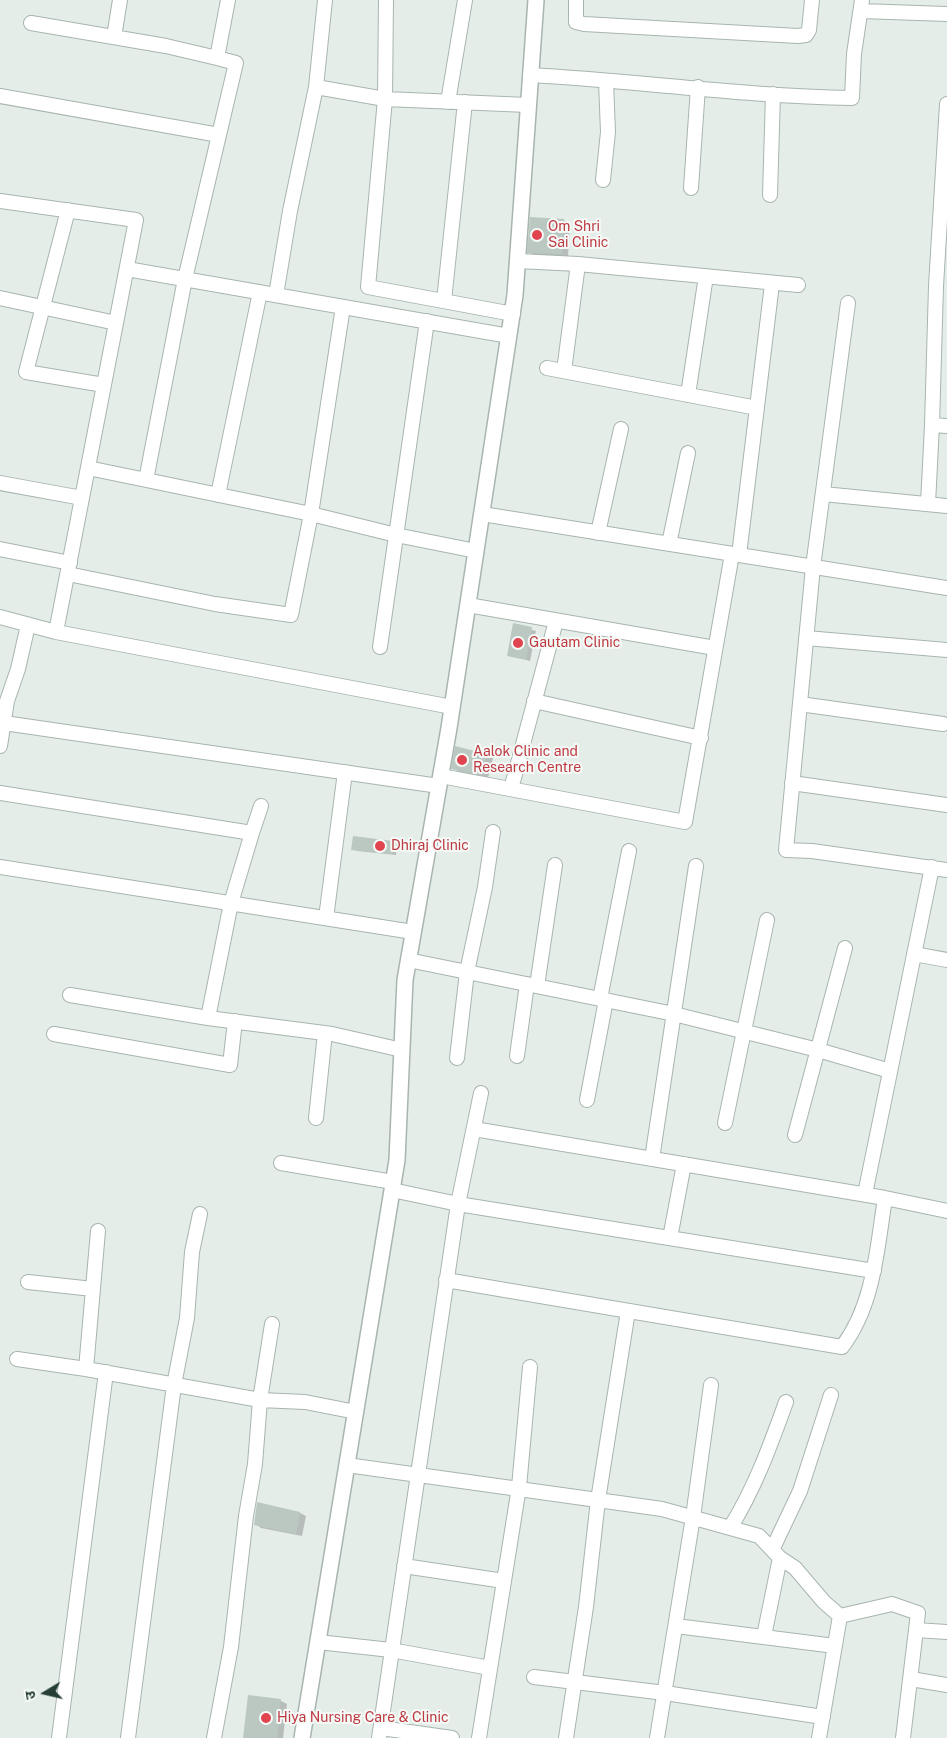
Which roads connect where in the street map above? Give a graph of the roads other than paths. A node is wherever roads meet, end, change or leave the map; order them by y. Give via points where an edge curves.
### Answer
1 (120, 0) edge
2 (228, 0) edge
3 (325, 0) edge
4 (386, 0) edge
5 (464, 0) edge
6 (536, 0) edge
7 (576, 0) edge
8 (812, 0) edge
9 (861, 5) edge
10 (947, 14) edge
11 (31, 23) dead end
12 (114, 37) junction
13 (217, 58) junction
14 (530, 75) junction
15 (606, 82) junction
16 (316, 87) junction
17 (698, 87) junction
18 (773, 94) junction
19 (0, 96) edge
20 (386, 99) junction
21 (448, 102) junction
22 (465, 102) junction
23 (947, 104) edge
24 (528, 105) junction
25 (219, 135) junction
26 (604, 180) dead end
27 (691, 188) dead end
28 (770, 195) dead end
29 (0, 201) edge
30 (68, 210) junction
31 (518, 261) junction
32 (578, 264) junction
33 (127, 269) junction
34 (706, 276) junction
35 (185, 279) junction
36 (772, 284) junction
37 (798, 286) dead end
38 (260, 292) junction
39 (276, 295) junction
40 (0, 298) edge
41 (444, 301) junction
42 (848, 303) dead end
43 (343, 307) junction
44 (43, 309) junction
45 (512, 314) junction
46 (427, 321) junction
47 (116, 323) junction
48 (509, 336) junction
49 (941, 351) edge
50 (546, 368) dead end
51 (564, 371) junction
52 (104, 385) junction
53 (688, 394) junction
54 (758, 408) junction
55 (932, 425) junction
56 (947, 426) edge
57 (621, 429) dead end
58 (688, 452) dead end
59 (88, 468) junction
60 (146, 480) junction
61 (0, 483) edge
62 (824, 494) junction
63 (218, 495) junction
64 (82, 498) junction
65 (928, 504) junction
66 (947, 506) edge
67 (311, 514) junction
68 (482, 514) junction
69 (598, 533) junction
70 (396, 535) junction
71 (669, 544) junction
72 (0, 549) edge
73 (476, 552) junction
74 (736, 554) junction
75 (813, 566) junction
76 (69, 568) junction
77 (947, 588) edge
78 (468, 605) junction
79 (0, 617) edge
80 (556, 621) junction
81 (28, 625) junction
82 (56, 632) junction
83 (806, 638) junction
84 (380, 646) dead end
85 (715, 648) junction
86 (947, 650) edge
87 (3, 700) edge
88 (534, 701) junction
89 (800, 704) junction
90 (452, 707) junction
91 (4, 723) junction
92 (943, 724) dead end
93 (701, 738) junction
94 (0, 746) edge
95 (345, 772) junction
96 (440, 781) junction
97 (792, 783) junction
98 (511, 789) junction
99 (0, 793) edge
100 (947, 805) edge
101 (261, 806) dead end
102 (493, 832) dead end
103 (252, 833) junction
104 (629, 851) dead end
105 (555, 865) dead end
106 (696, 866) dead end
107 (0, 867) edge
108 (932, 867) junction
109 (947, 870) edge
110 (231, 903) junction
111 (326, 918) junction
112 (767, 920) dead end
113 (413, 932) junction
114 (845, 948) dead end
115 (914, 954) junction
116 (408, 960) junction
117 (947, 960) edge
118 (467, 972) junction
119 (532, 985) junction
120 (70, 996) dead end
121 (603, 999) junction
122 (674, 1014) junction
123 (208, 1018) junction
124 (235, 1021) junction
125 (742, 1032) junction
126 (325, 1033) junction
127 (54, 1034) dead end
128 (402, 1050) junction
129 (818, 1050) junction
130 (517, 1056) dead end
131 (457, 1058) dead end
132 (890, 1072) junction
133 (481, 1093) dead end
134 (587, 1100) dead end
135 (316, 1118) dead end
136 (725, 1123) dead end
137 (474, 1129) junction
138 (795, 1135) dead end
139 (652, 1159) junction
140 (281, 1163) dead end
141 (684, 1164) junction
142 (393, 1186) junction
143 (865, 1194) junction
144 (885, 1198) junction
145 (458, 1204) junction
146 (947, 1211) edge
147 (200, 1214) dead end
148 (98, 1231) dead end
149 (670, 1238) junction
150 (874, 1271) junction
151 (446, 1280) junction
152 (28, 1282) dead end
153 (93, 1289) junction
154 (628, 1311) junction
155 (272, 1324) dead end
156 (17, 1359) dead end
157 (530, 1367) dead end
158 (86, 1369) junction
159 (106, 1372) junction
160 (174, 1385) junction
161 (711, 1385) dead end
162 (831, 1395) dead end
163 (260, 1400) junction
164 (786, 1402) dead end
165 (356, 1412) junction
166 (347, 1465) junction
167 (418, 1475) junction
168 (518, 1488) junction
169 (598, 1500) junction
170 (693, 1517) junction
171 (730, 1528) junction
172 (776, 1553) junction
173 (404, 1566) junction
174 (504, 1581) junction
175 (840, 1616) junction
176 (676, 1626) junction
177 (916, 1630) junction
178 (947, 1632) edge
179 (764, 1636) junction
180 (318, 1642) junction
181 (835, 1646) junction
182 (392, 1650) junction
183 (490, 1668) junction
184 (534, 1677) dead end
185 (911, 1679) junction
186 (574, 1683) junction
187 (947, 1684) edge
188 (665, 1693) junction
189 (823, 1717) junction
190 (380, 1733) edge
191 (59, 1738) edge
192 (128, 1738) edge
193 (214, 1738) edge
194 (302, 1738) edge
195 (452, 1738) edge
196 (479, 1738) edge
197 (566, 1738) edge
198 (657, 1738) edge
199 (819, 1738) edge
200 (903, 1738) edge

1 - 12 street
2 - 13 street
3 - 16 street
4 - 20 street
5 - 21 street
6 - 14 street
7 - 8 street via 576,22 584,24 798,36 806,35 809,30
9 - 10 street
9 - 18 street via 852,98
11 - 12 street
12 - 13 street
13 - 25 street via 236,63
14 - 15 street
14 - 24 street
15 - 17 street
15 - 26 street via 608,132
16 - 20 street
16 - 39 street
17 - 18 street
17 - 27 street
18 - 28 street
19 - 25 street
20 - 21 street
20 - 41 street via 368,287
21 - 22 street
22 - 24 street
22 - 41 street
23 - 49 street via 936,286
24 - 31 street
25 - 35 street
29 - 30 street
30 - 33 street via 136,220
30 - 44 street
31 - 32 street
31 - 45 street
32 - 34 street
32 - 51 street
33 - 35 street
33 - 47 street
34 - 36 street
34 - 53 street
35 - 38 street
35 - 60 street
36 - 37 street
36 - 54 street
38 - 39 street
38 - 63 street
39 - 43 street
40 - 44 street
41 - 45 street
42 - 62 street
43 - 46 street
43 - 67 street
44 - 47 street
44 - 52 street via 26,372
45 - 48 street
46 - 48 street
46 - 70 street
47 - 52 street
48 - 68 street
49 - 55 street
50 - 51 street
51 - 53 street
52 - 59 street
53 - 54 street
54 - 74 street
55 - 56 street
55 - 65 street
57 - 69 street
58 - 71 street
59 - 60 street
59 - 64 street
60 - 63 street
61 - 64 street
62 - 65 street
62 - 75 street
63 - 67 street
64 - 76 street
65 - 66 street
67 - 70 street
67 - 76 street via 291,615 215,604
68 - 69 street
68 - 73 street
69 - 71 street
70 - 73 street
70 - 84 street
71 - 74 street
72 - 76 street
73 - 78 street
74 - 75 street
74 - 85 street
75 - 77 street
75 - 83 street
76 - 82 street
78 - 80 street
78 - 90 street
79 - 81 street
80 - 85 street
80 - 88 street
81 - 82 street
81 - 87 street via 18,668
82 - 90 street
83 - 86 street
83 - 89 street
85 - 93 street
87 - 91 street
88 - 93 street
88 - 98 street
89 - 92 street
89 - 97 street
90 - 96 street
91 - 94 street
91 - 95 street
93 - 98 street via 685,822
95 - 96 street
95 - 111 street
96 - 98 street
96 - 113 street
97 - 100 street
97 - 108 street via 786,850
99 - 103 street
101 - 103 street
102 - 118 street
103 - 110 street
104 - 121 street
105 - 119 street
106 - 122 street
107 - 110 street
108 - 109 street
108 - 115 street
110 - 111 street
110 - 123 street
111 - 113 street
112 - 125 street
113 - 116 street
114 - 129 street
115 - 117 street
115 - 132 street
116 - 118 street
116 - 128 street
118 - 119 street
118 - 131 street
119 - 121 street
119 - 130 street
120 - 123 street
121 - 122 street
121 - 134 street
122 - 125 street
122 - 139 street
123 - 124 street
124 - 126 street
124 - 127 street via 230,1065
125 - 129 street
125 - 136 street
126 - 128 street
126 - 135 street
128 - 142 street
129 - 132 street
129 - 138 street
132 - 143 street
133 - 137 street
137 - 139 street
137 - 145 street
139 - 141 street
140 - 142 street
141 - 143 street
141 - 149 street
142 - 145 street
142 - 165 street
143 - 144 street
144 - 146 street
144 - 150 street
145 - 149 street
145 - 151 street
147 - 160 street
148 - 153 street
149 - 150 street
150 - 154 street via 854,1331 842,1347
151 - 154 street
151 - 167 street
152 - 153 street
153 - 158 street
154 - 169 street
155 - 163 street
156 - 158 street
157 - 168 street
158 - 159 street
159 - 160 street
159 - 191 street
160 - 163 street
160 - 192 street
161 - 170 street
162 - 172 street
163 - 165 street via 305,1402
163 - 193 street via 231,1647
164 - 171 street via 761,1470
165 - 166 street
166 - 167 street
166 - 180 street
167 - 168 street
167 - 173 street
168 - 169 street
168 - 174 street
169 - 170 street
169 - 186 street
170 - 171 street
170 - 176 street
171 - 172 street via 759,1536
172 - 175 street via 795,1568
172 - 179 street
173 - 174 street
173 - 182 street
174 - 183 street
175 - 177 street via 892,1604 918,1612
175 - 181 street
176 - 179 street
176 - 188 street
177 - 178 street
177 - 185 street
179 - 181 street
180 - 182 street
180 - 194 street
181 - 189 street
182 - 183 street
182 - 190 street
183 - 196 street
184 - 186 street
185 - 187 street
185 - 200 street
186 - 188 street
186 - 197 street
188 - 189 street
188 - 198 street
189 - 199 street
190 - 195 street

